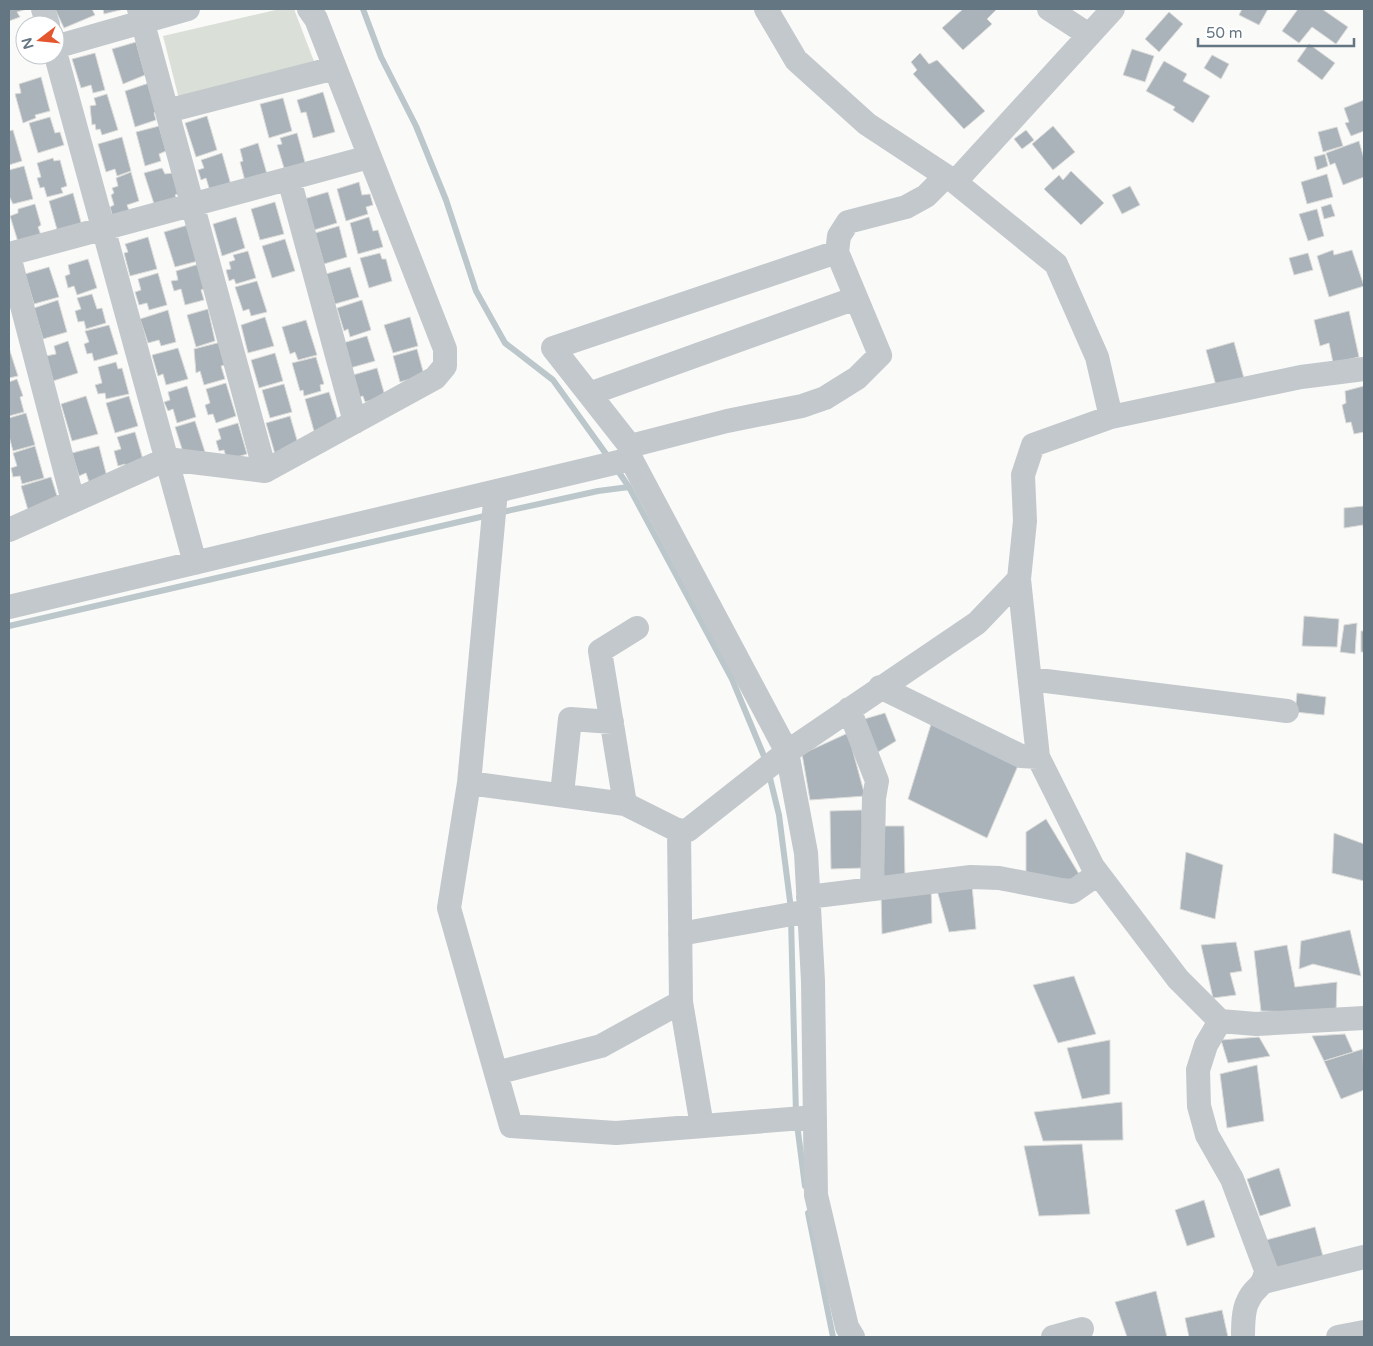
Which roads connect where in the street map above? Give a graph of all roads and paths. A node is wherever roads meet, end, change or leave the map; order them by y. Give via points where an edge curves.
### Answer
1 (188, 9) edge
2 (310, 9) edge
3 (766, 9) edge
4 (1049, 9) edge
5 (1113, 9) edge
6 (140, 15) edge
7 (1089, 35) junction
8 (65, 43) edge
9 (59, 65) edge
10 (335, 68) junction
11 (167, 111) junction
12 (369, 157) junction
13 (288, 179) junction
14 (950, 179) junction
15 (192, 205) junction
16 (104, 229) junction
17 (837, 252) junction
18 (9, 255) edge
19 (856, 298) junction
20 (1364, 369) edge
21 (589, 394) junction
22 (1110, 417) junction
23 (355, 422) junction
24 (629, 455) junction
25 (167, 459) junction
26 (265, 471) junction
27 (496, 491) junction
28 (73, 501) junction
29 (9, 530) edge
30 (195, 563) junction
31 (1019, 579) junction
32 (9, 607) edge
33 (637, 628) dead end
34 (1030, 679) junction
35 (880, 687) junction
36 (849, 708) junction
37 (1287, 711) dead end
38 (612, 722) junction
39 (787, 752) junction
40 (1038, 757) junction
41 (469, 783) junction
42 (562, 794) junction
43 (625, 804) junction
44 (679, 831) junction
45 (1098, 874) junction
46 (872, 889) junction
47 (809, 904) junction
48 (680, 934) junction
49 (681, 1002) junction
50 (1364, 1018) edge
51 (1220, 1021) junction
52 (496, 1073) junction
53 (815, 1117) junction
54 (702, 1126) junction
55 (1364, 1257) edge
56 (1264, 1282) junction
57 (1082, 1329) dead end
58 (1364, 1332) edge
59 (853, 1337) edge
60 (1053, 1337) edge
61 (1243, 1337) edge
62 (1338, 1337) edge

1 - 6 street
2 - 10 street
3 - 14 street via 796,60 867,124
4 - 7 street
5 - 7 street
6 - 8 street
6 - 11 street
7 - 14 street
9 - 16 street
10 - 11 street
10 - 12 street
11 - 15 street
12 - 13 street
12 - 23 street via 445,349 445,366 435,378
13 - 15 street
13 - 23 street
14 - 17 street via 906,207 848,222 839,236
14 - 22 street via 1056,264 1097,357
15 - 16 street
15 - 26 street
16 - 18 street
16 - 25 street
17 - 19 street
17 - 21 street via 553,348
18 - 28 street
19 - 21 street
19 - 24 street via 880,355 857,378 825,398 802,406 727,420
20 - 22 street via 1301,377
21 - 24 street
22 - 31 street via 1033,445 1023,475 1025,521
23 - 26 street
24 - 27 street via 598,466
24 - 39 street
25 - 26 street
25 - 28 street
25 - 30 street
27 - 30 street
27 - 41 street
28 - 29 street
30 - 32 street
31 - 34 street
31 - 35 street via 977,623
33 - 38 street via 600,651
34 - 37 street
34 - 40 street
35 - 36 street
35 - 40 street via 1021,756
36 - 39 street
36 - 46 street via 877,781
38 - 42 street via 570,719
38 - 43 street
39 - 44 street via 688,830
39 - 47 street via 806,853
40 - 45 street
41 - 42 street
41 - 52 street via 449,908
42 - 43 street
43 - 44 street
44 - 48 street
45 - 46 street via 1072,892 999,878 971,877
45 - 51 street via 1178,979
46 - 47 street
47 - 48 street
47 - 53 street
48 - 49 street
49 - 52 street via 601,1046
49 - 54 street
50 - 51 street via 1256,1024
51 - 56 street via 1206,1044 1198,1070 1199,1106 1207,1135 1232,1179 1266,1270
52 - 54 street via 511,1126 616,1133
53 - 54 street
53 - 59 street via 816,1195 847,1327
55 - 56 street
56 - 61 street via 1248,1300
57 - 60 street
58 - 62 street

